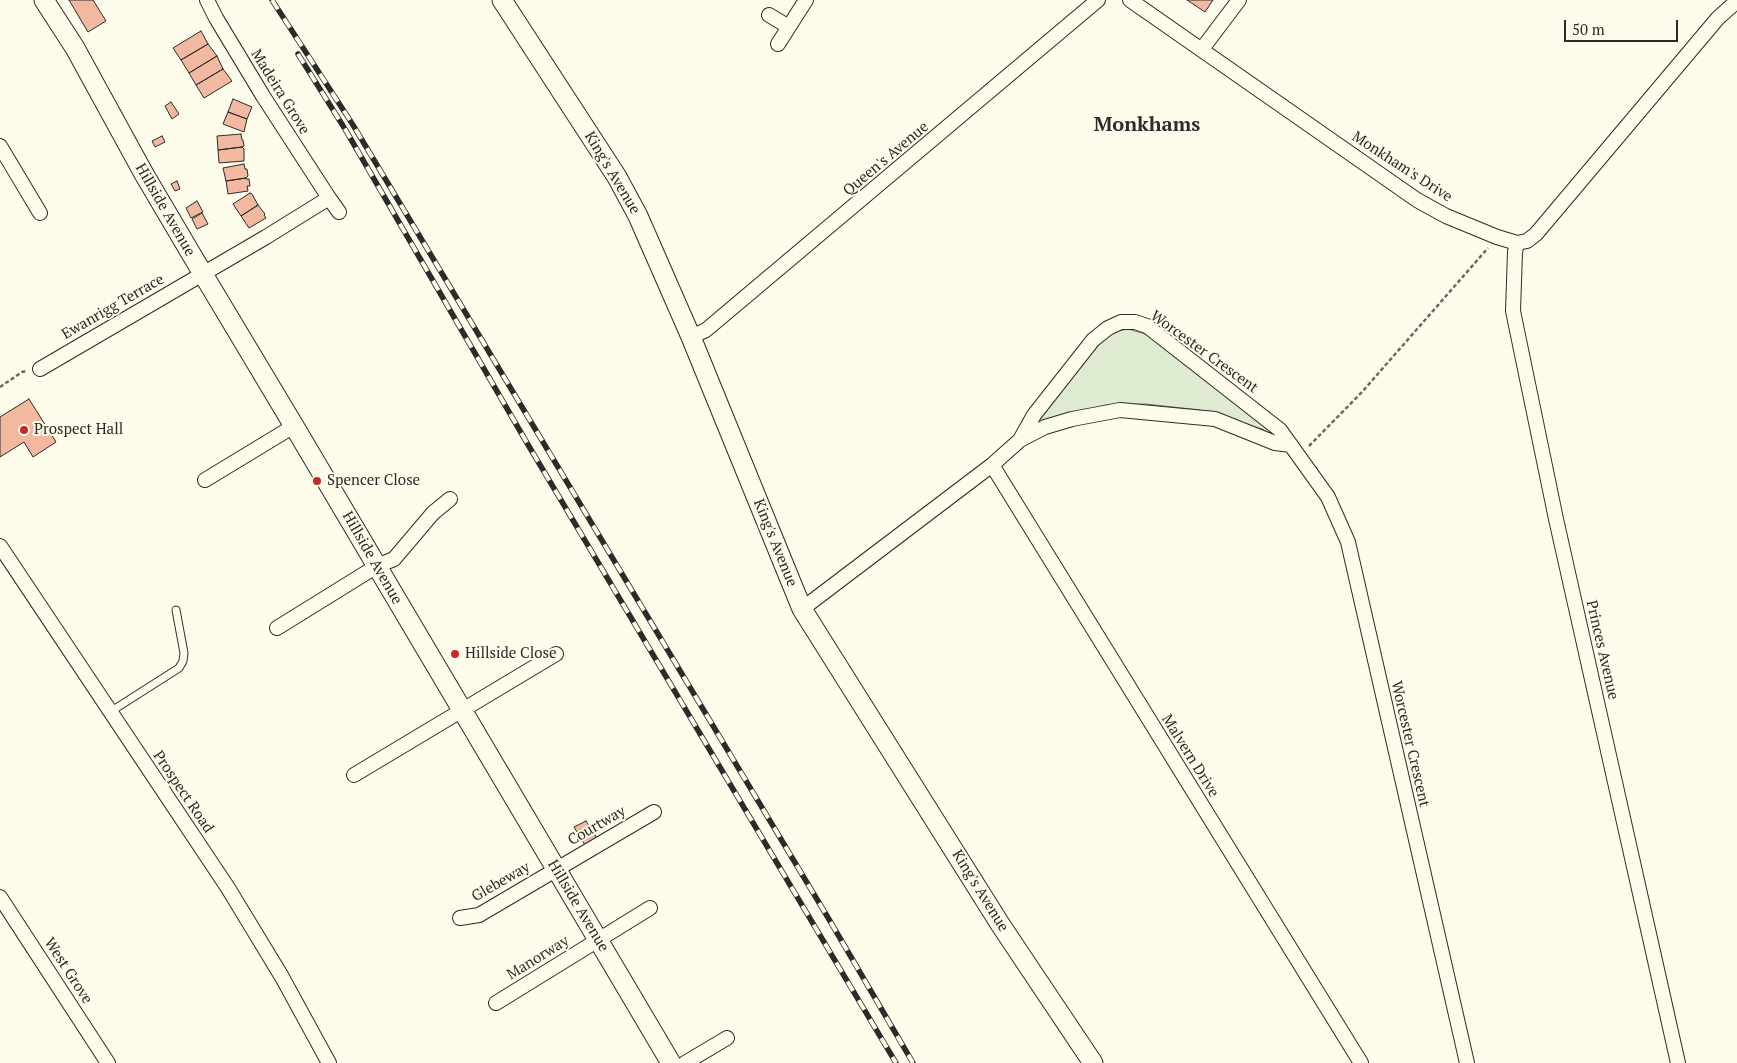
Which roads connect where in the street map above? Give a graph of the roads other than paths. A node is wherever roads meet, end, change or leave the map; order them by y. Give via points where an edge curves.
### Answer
1 (44, 0) edge
2 (207, 0) edge
3 (502, 0) edge
4 (806, 0) edge
5 (1098, 0) edge
6 (1130, 0) edge
7 (1239, 0) edge
8 (1737, 1) edge
9 (769, 15) dead end
10 (789, 27) junction
11 (778, 44) dead end
12 (1202, 50) junction
13 (0, 146) edge
14 (329, 198) junction
15 (339, 212) dead end
16 (40, 213) dead end
17 (1517, 243) junction
18 (203, 274) junction
19 (691, 337) junction
20 (40, 369) road end
21 (294, 426) junction
22 (1020, 440) junction
23 (1295, 450) junction
24 (992, 464) junction
25 (205, 480) dead end
26 (450, 499) dead end
27 (0, 546) edge
28 (377, 566) junction
29 (176, 610) dead end
30 (802, 610) junction
31 (277, 628) dead end
32 (556, 654) dead end
33 (461, 709) junction
34 (110, 712) junction
35 (354, 776) dead end
36 (654, 812) dead end
37 (556, 869) junction
38 (0, 897) edge
39 (650, 908) dead end
40 (460, 918) dead end
41 (598, 939) junction
42 (496, 1003) dead end
43 (727, 1038) dead end
44 (108, 1063) edge
45 (329, 1063) edge
46 (671, 1063) edge
47 (685, 1063) edge
48 (1093, 1063) edge
49 (1361, 1063) edge
50 (1467, 1063) edge
51 (1678, 1063) edge

1 - 18 street, Hillside Avenue
2 - 14 street, Madeira Grove via 263,96
3 - 19 street, King's Avenue via 621,185
4 - 10 street
5 - 19 street, Queen's Avenue via 706,330
6 - 12 street, Monkham's Drive
7 - 12 street
8 - 17 street via 1718,18 1536,234
9 - 10 street
10 - 11 street
12 - 17 street, Monkham's Drive via 1417,200 1446,216
13 - 16 street
14 - 15 street, Madeira Grove
14 - 18 street
17 - 51 street, Princes Avenue via 1512,311
18 - 20 street, Ewanrigg Terrace
18 - 21 street, Hillside Avenue
19 - 30 street, King's Avenue
21 - 25 street
21 - 28 street, Hillside Avenue
22 - 23 street, Worcester Crescent via 1072,419 1120,410 1215,419
22 - 23 street, Worcester Crescent via 1034,415 1093,340 1122,322 1136,322 1165,339 1254,409 1280,430
22 - 24 street, Worcester Crescent
23 - 50 street, Worcester Crescent via 1328,497 1348,542
24 - 30 street, Worcester Crescent
24 - 49 street, Malvern Drive
26 - 28 street via 433,513 394,559
27 - 34 street, Prospect Road
28 - 31 street
28 - 33 street, Hillside Avenue
29 - 34 lane via 183,661 178,668
30 - 48 street, King's Avenue via 1000,924
32 - 33 street
33 - 35 street
33 - 37 street, Hillside Avenue
34 - 45 street, Prospect Road via 228,888
36 - 37 street, Courtway
37 - 40 street, Glebeway via 479,915
37 - 41 street, Hillside Avenue
38 - 44 street, West Grove
39 - 41 street, Manorway
41 - 42 street, Manorway
41 - 46 street, Hillside Avenue
43 - 47 street

